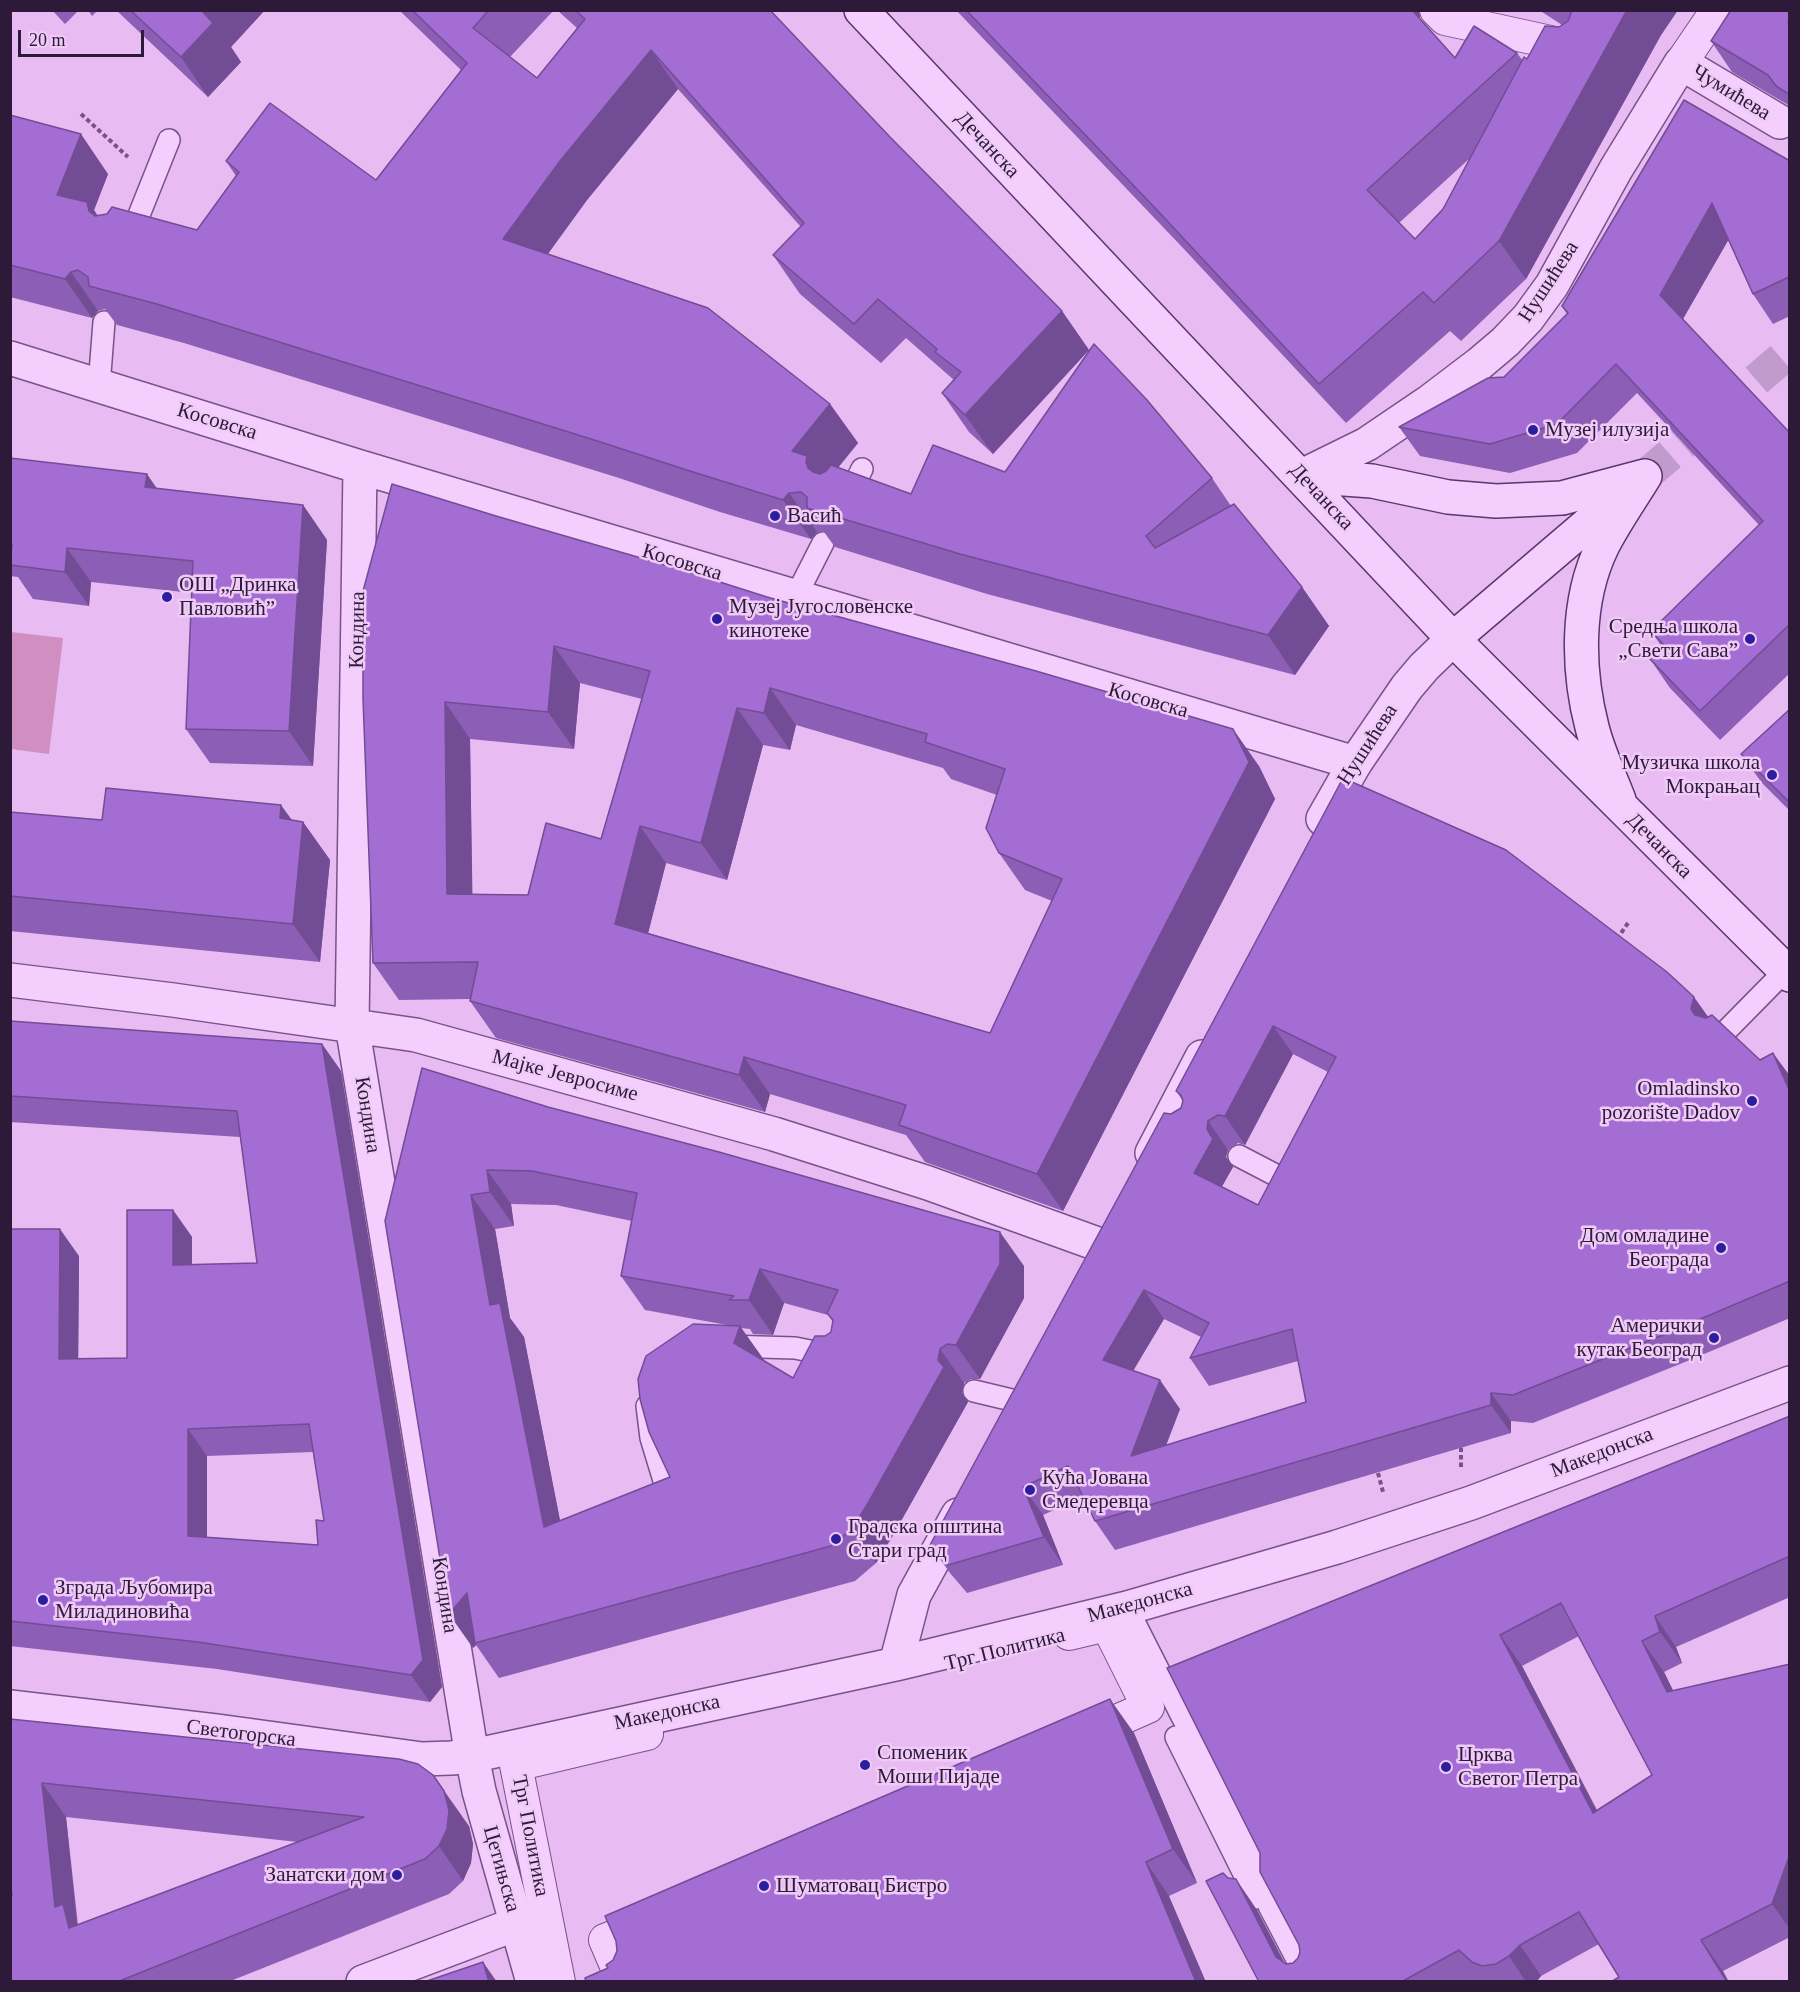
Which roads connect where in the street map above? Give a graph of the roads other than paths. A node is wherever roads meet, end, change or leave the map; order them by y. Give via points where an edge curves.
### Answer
1 (861, 10) edge
2 (1436, 10) edge
3 (1717, 10) edge
4 (1581, 48) edge
5 (1682, 63) junction
6 (1780, 122) edge
7 (169, 140) dead end
8 (127, 243) edge
9 (104, 322) edge
10 (10, 358) edge
11 (99, 386) junction
12 (360, 467) junction
13 (862, 469) dead end
14 (1302, 476) junction
15 (1645, 476) junction
16 (846, 500) edge
17 (823, 543) edge
18 (795, 598) junction
19 (1454, 639) junction
20 (1355, 762) junction
21 (1623, 810) junction
22 (1309, 847) edge
23 (1787, 973) edge
24 (10, 980) edge
25 (352, 1025) junction
26 (1723, 1034) edge
27 (1213, 1035) edge
28 (1303, 1152) edge
29 (1239, 1155) dead end
30 (1139, 1178) edge
31 (1087, 1276) edge
32 (703, 1345) edge
33 (845, 1358) edge
34 (1790, 1383) edge
35 (651, 1390) edge
36 (974, 1391) dead end
37 (1026, 1391) joint
38 (1003, 1432) edge
39 (970, 1493) edge
40 (669, 1497) edge
41 (1120, 1609) junction
42 (896, 1664) junction
43 (10, 1707) edge
44 (1062, 1745) edge
45 (472, 1756) junction
46 (1210, 1789) junction
47 (1256, 1898) edge
48 (679, 1910) edge
49 (516, 1924) junction
50 (363, 1982) edge
51 (533, 1982) edge
52 (559, 1982) edge
53 (623, 1982) edge
54 (1309, 1982) edge

1 - 14 street, Дечанска
2 - 4 street via 1445,19
3 - 5 street, Нушићева
5 - 6 street, Чумићева
5 - 14 street, Нушићева via 1616,169 1552,285 1528,318 1488,357 1429,402 1367,444
7 - 8 lane
9 - 11 lane
10 - 11 street, Косовска
11 - 12 street, Косовска
12 - 18 street, Косовска
12 - 25 street, Кондина
13 - 16 lane
14 - 15 street via 1372,481 1448,497 1496,501 1562,498
14 - 19 street, Дечанска
15 - 19 street, Нушићева
15 - 21 street via 1602,546 1585,596 1583,617 1582,656 1592,728
17 - 18 lane
18 - 20 street, Косовска
19 - 20 street, Нушићева via 1407,687
19 - 21 street, Дечанска
20 - 22 street, Нушићева
21 - 23 street, Дечанска
23 - 26 lane
24 - 25 street, Мајке Јевросиме
25 - 31 street, Мајке Јевросиме via 416,1035 774,1134 928,1183 1109,1233
25 - 45 street, Кондина
27 - 30 street via 1179,1124
28 - 29 lane via 1287,1181
32 - 33 lane via 795,1348
34 - 41 street, Македонска via 1471,1503 1337,1547
35 - 40 lane via 646,1408 651,1438
36 - 37 lane
37 - 38 street
39 - 42 street via 914,1595
41 - 42 street, Македонска
41 - 46 lane
42 - 45 street, Македонска
43 - 45 street, Светогорска via 422,1759
44 - 52 street, Трг Политика via 1148,1707 1107,1625 516,1765
45 - 49 street, Цетињска
46 - 47 lane
46 - 54 lane via 1270,1890 1269,1906
48 - 53 street via 605,1941
49 - 50 street
49 - 51 street, Цетињска

